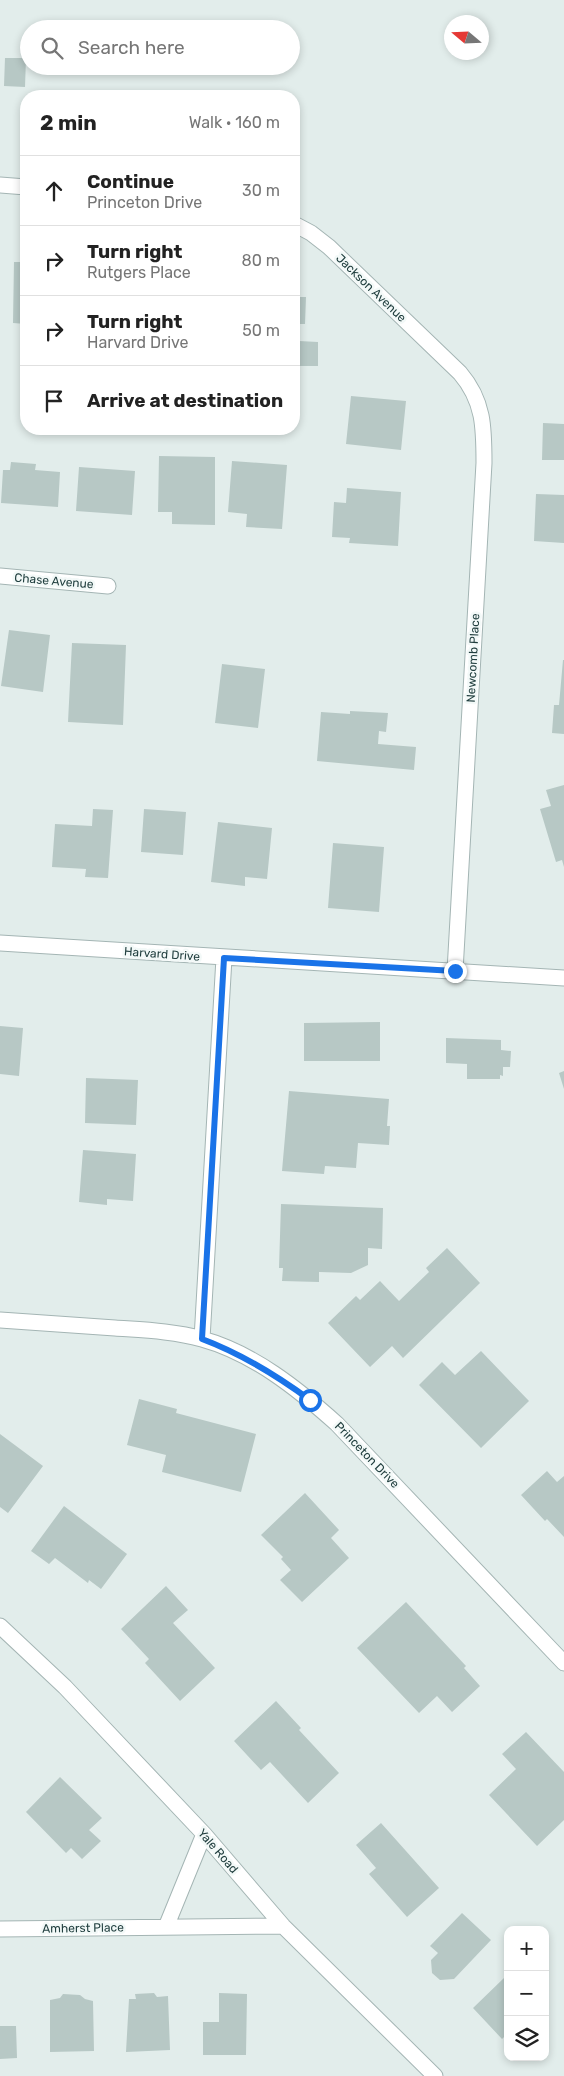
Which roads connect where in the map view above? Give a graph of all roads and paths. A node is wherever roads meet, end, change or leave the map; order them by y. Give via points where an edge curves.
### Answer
1 (0, 185) edge
2 (20, 187) edge
3 (300, 227) edge
4 (444, 357) joint
5 (0, 576) edge
6 (108, 586) dead end
7 (0, 943) edge
8 (224, 958) junction
9 (455, 971) junction
10 (564, 978) edge
11 (0, 1320) edge
12 (202, 1339) junction
13 (0, 1626) edge
14 (564, 1664) edge
15 (204, 1834) junction
16 (283, 1926) junction
17 (166, 1927) junction
18 (0, 1929) edge
19 (435, 2076) edge

1 - 2 street
3 - 4 street, Jackson Avenue via 329,247
4 - 9 street, Newcomb Place via 470,386 478,402 484,442
5 - 6 street, Chase Avenue
7 - 8 street, Harvard Drive
8 - 9 street, Harvard Drive
8 - 12 street
9 - 10 street, Harvard Drive
11 - 12 street, Princeton Drive via 150,1330
12 - 14 street, Princeton Drive via 255,1362 310,1400 337,1424
13 - 15 street, Yale Road via 65,1687
15 - 16 street, Yale Road
15 - 17 street
16 - 17 street, Amherst Place
16 - 19 street, Yale Road
17 - 18 street, Amherst Place

